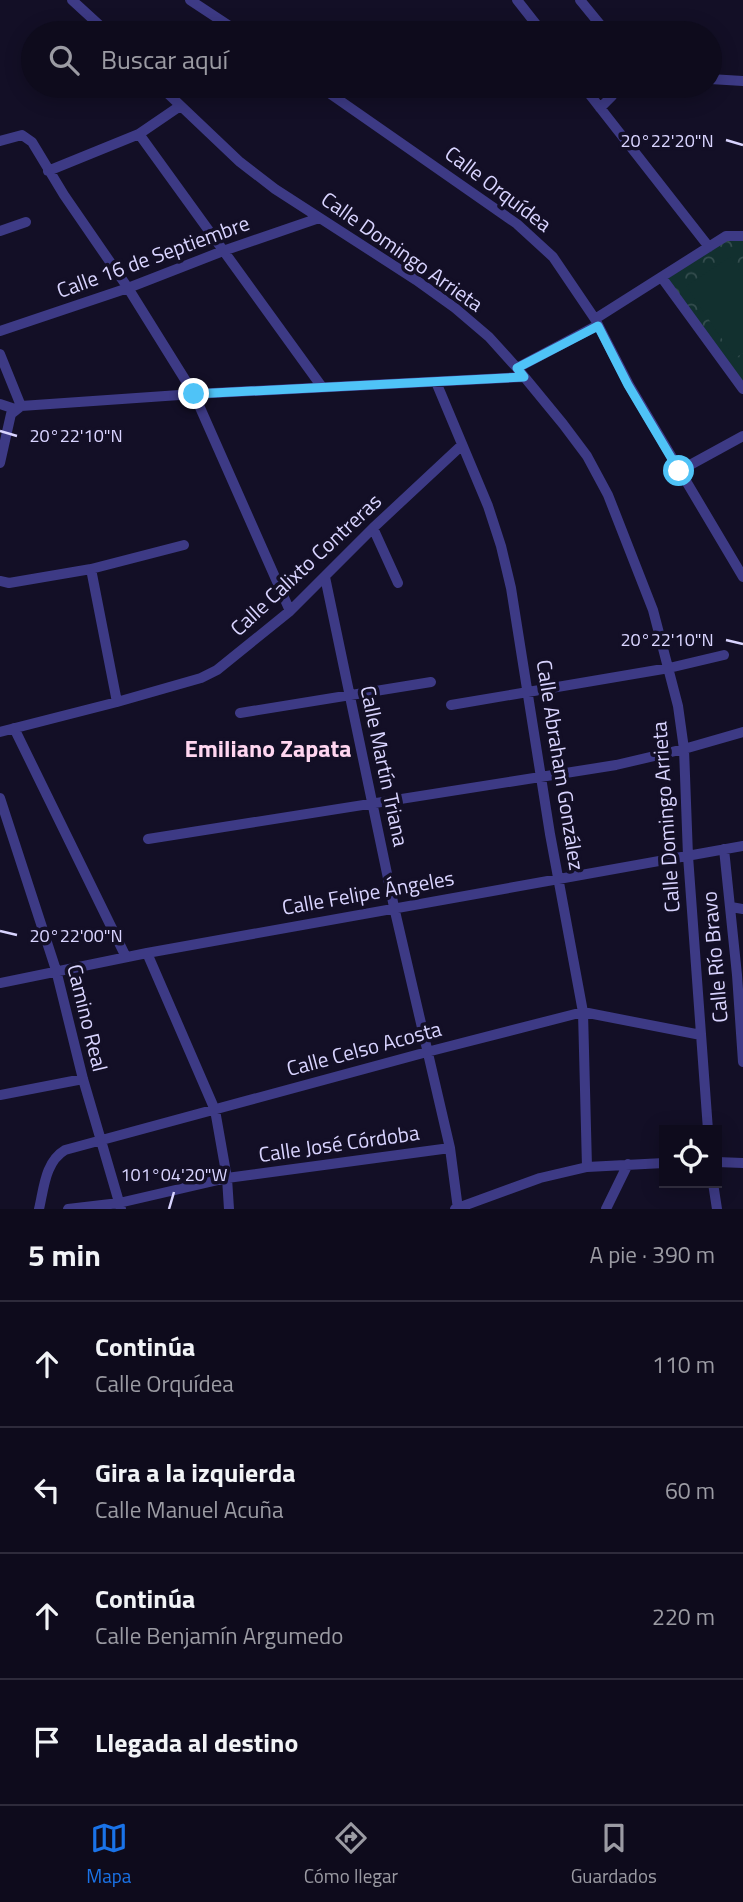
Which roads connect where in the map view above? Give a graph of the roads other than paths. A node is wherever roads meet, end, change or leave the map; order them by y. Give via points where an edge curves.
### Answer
1 (72, 0) edge
2 (190, 0) edge
3 (517, 0) edge
4 (580, 0) edge
5 (95, 21) edge
6 (222, 21) edge
7 (534, 21) edge
8 (597, 21) edge
9 (722, 80) edge
10 (743, 81) edge
11 (172, 98) edge
12 (336, 98) edge
13 (592, 98) edge
14 (610, 98) edge
15 (180, 106) junction
16 (600, 108) junction
17 (139, 134) junction
18 (0, 141) edge
19 (48, 171) junction
20 (319, 218) junction
21 (26, 222) dead end
22 (0, 231) edge
23 (743, 236) edge
24 (709, 247) junction
25 (223, 251) junction
26 (662, 278) junction
27 (128, 288) junction
28 (595, 324) junction
29 (0, 331) edge
30 (0, 354) edge
31 (517, 368) junction
32 (524, 377) junction
33 (436, 382) junction
34 (322, 387) junction
35 (743, 388) edge
36 (194, 394) junction
37 (0, 404) edge
38 (18, 408) junction
39 (743, 436) edge
40 (462, 445) junction
41 (0, 463) edge
42 (679, 471) junction
43 (373, 528) junction
44 (184, 545) dead end
45 (91, 569) junction
46 (325, 576) junction
47 (743, 577) edge
48 (4, 582) edge
49 (398, 583) dead end
50 (290, 611) junction
51 (724, 654) dead end
52 (669, 668) junction
53 (431, 682) dead end
54 (528, 691) junction
55 (350, 696) junction
56 (117, 702) junction
57 (451, 705) dead end
58 (240, 713) dead end
59 (14, 728) junction
60 (0, 732) edge
61 (743, 732) edge
62 (684, 749) junction
63 (541, 776) junction
64 (0, 798) edge
65 (372, 803) junction
66 (148, 839) dead end
67 (743, 846) edge
68 (724, 849) junction
69 (688, 856) junction
70 (559, 880) junction
71 (394, 907) junction
72 (731, 907) junction
73 (743, 909) edge
74 (147, 953) junction
75 (126, 957) junction
76 (56, 970) junction
77 (740, 975) edge
78 (0, 983) edge
79 (583, 1012) junction
80 (701, 1035) junction
81 (742, 1037) edge
82 (427, 1052) junction
83 (743, 1062) edge
84 (83, 1079) junction
85 (0, 1095) edge
86 (215, 1110) junction
87 (708, 1125) edge
88 (102, 1141) junction
89 (450, 1148) junction
90 (722, 1162) edge
91 (659, 1163) edge
92 (743, 1163) edge
93 (628, 1164) junction
94 (587, 1167) junction
95 (227, 1178) junction
96 (714, 1188) edge
97 (120, 1206) edge
98 (39, 1209) edge
99 (68, 1209) edge
100 (229, 1209) edge
101 (457, 1209) edge
102 (606, 1209) edge
103 (717, 1209) edge

1 - 5 street
2 - 6 street
3 - 7 street
4 - 8 street
9 - 10 street
11 - 15 street, Calle Domingo Arrieta
12 - 28 street, Calle Orquídea via 517,224 553,257
13 - 16 street
14 - 16 street
15 - 17 street
15 - 20 street, Calle Domingo Arrieta via 240,162
16 - 24 street
17 - 19 street
17 - 25 street
18 - 19 street via 22,135 32,142
19 - 27 street
20 - 25 street, Calle 16 de Septiembre
20 - 31 street, Calle Domingo Arrieta via 455,308
21 - 22 street
23 - 24 street via 726,236
24 - 26 street
25 - 27 street, Calle 16 de Septiembre
25 - 34 street
26 - 28 street
26 - 35 street
27 - 29 street, Calle 16 de Septiembre
27 - 36 street
28 - 31 street
28 - 42 street, Calle Orquídea
30 - 38 street
31 - 32 street, Calle Domingo Arrieta
32 - 33 street
32 - 52 street, Calle Domingo Arrieta via 587,457 608,495 653,610
33 - 34 street
33 - 40 street, Calle Abraham González
34 - 36 street
36 - 38 street
36 - 50 street
37 - 38 street
38 - 41 street via 8,422
39 - 42 street
40 - 43 street, Calle Calixto Contreras
40 - 54 street, Calle Abraham González via 501,546
42 - 47 street, Calle Orquídea
43 - 46 street, Calle Calixto Contreras
43 - 49 street
44 - 45 street
45 - 48 street
45 - 56 street
46 - 50 street, Calle Calixto Contreras
46 - 55 street, Calle Martín Triana
50 - 56 street, Calle Calixto Contreras via 217,670
51 - 52 street
52 - 54 street
52 - 62 street, Calle Domingo Arrieta
53 - 55 street
54 - 57 street
54 - 63 street, Calle Abraham González
55 - 58 street
55 - 65 street, Calle Martín Triana
56 - 59 street, Calle Calixto Contreras
59 - 60 street, Calle Calixto Contreras
59 - 75 street
61 - 62 street
62 - 63 street
62 - 69 street, Calle Domingo Arrieta
63 - 65 street
63 - 70 street, Calle Abraham González
64 - 76 street, Camino Real
65 - 66 street
65 - 71 street, Calle Martín Triana
67 - 68 street, Calle Felipe Ángeles
68 - 69 street, Calle Felipe Ángeles
68 - 72 street, Calle Río Bravo
69 - 70 street, Calle Felipe Ángeles
69 - 80 street, Calle Domingo Arrieta
70 - 71 street, Calle Felipe Ángeles
70 - 79 street, Calle Abraham González
71 - 74 street, Calle Felipe Ángeles
71 - 82 street, Calle Martín Triana
72 - 73 street
72 - 77 street, Calle Río Bravo
74 - 75 street, Calle Felipe Ángeles
74 - 86 street
75 - 76 street, Calle Felipe Ángeles
76 - 78 street, Calle Felipe Ángeles
76 - 84 street, Camino Real
77 - 81 street, Calle Río Bravo
79 - 80 street, Calle Celso Acosta
79 - 82 street, Calle Celso Acosta
79 - 94 street, Calle Abraham González
80 - 87 street, Calle Domingo Arrieta
81 - 83 street, Calle Río Bravo
82 - 86 street, Calle Celso Acosta
82 - 89 street, Calle Martín Triana
84 - 85 street
84 - 88 street, Camino Real
86 - 88 street, Calle Celso Acosta
86 - 95 street
88 - 97 street, Camino Real
88 - 98 street, Calle Celso Acosta via 65,1150 52,1160
89 - 95 street, Calle José Córdoba
89 - 101 street, Calle Martín Triana
90 - 92 street
91 - 93 street
93 - 94 street
93 - 102 street
94 - 101 street via 540,1178
95 - 97 street, Calle José Córdoba
95 - 100 street
96 - 103 street
97 - 99 street, Calle José Córdoba

